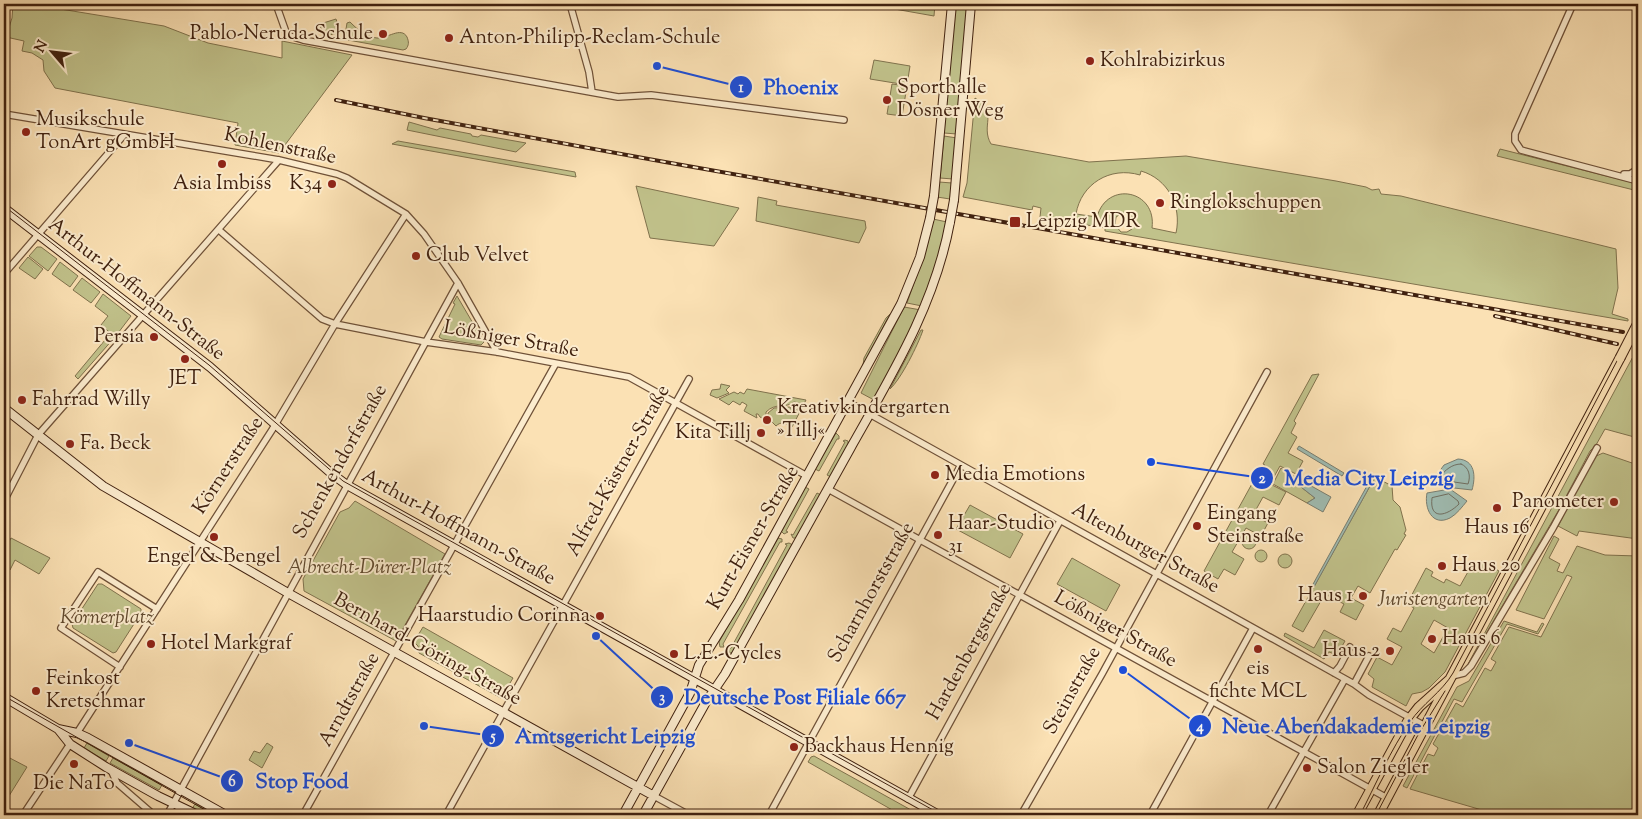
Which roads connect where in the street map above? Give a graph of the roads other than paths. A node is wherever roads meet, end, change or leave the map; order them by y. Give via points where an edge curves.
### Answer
1 (276, 4) edge
2 (570, 4) edge
3 (952, 4) edge
4 (972, 4) edge
5 (1573, 4) edge
6 (592, 92) junction
7 (4, 114) edge
8 (844, 120) dead end
9 (124, 134) junction
10 (279, 160) junction
11 (1638, 169) edge
12 (1619, 175) junction
13 (1638, 180) edge
14 (4, 208) edge
15 (406, 214) junction
16 (219, 230) junction
17 (38, 235) junction
18 (4, 274) edge
19 (458, 282) junction
20 (143, 316) junction
21 (1638, 323) edge
22 (335, 324) junction
23 (426, 342) junction
24 (497, 352) junction
25 (555, 364) junction
26 (1267, 372) dead end
27 (689, 379) dead end
28 (676, 402) junction
29 (848, 402) junction
30 (4, 408) edge
31 (870, 414) junction
32 (275, 425) junction
33 (38, 435) junction
34 (1598, 448) dead end
35 (961, 465) junction
36 (807, 476) junction
37 (347, 485) junction
38 (828, 489) junction
39 (4, 501) edge
40 (1060, 521) junction
41 (920, 539) junction
42 (199, 542) junction
43 (454, 545) junction
44 (1156, 573) junction
45 (288, 593) junction
46 (1020, 595) junction
47 (563, 605) junction
48 (156, 609) junction
49 (1253, 628) junction
50 (1350, 647) dead end
51 (1115, 648) junction
52 (395, 652) junction
53 (1369, 656) dead end
54 (120, 666) junction
55 (1334, 673) junction
56 (1452, 676) junction
57 (694, 678) junction
58 (1345, 679) junction
59 (1354, 684) junction
60 (715, 690) junction
61 (4, 697) edge
62 (1212, 702) junction
63 (504, 711) junction
64 (1410, 717) junction
65 (1426, 726) junction
66 (58, 729) junction
67 (77, 733) junction
68 (808, 743) junction
69 (69, 745) junction
70 (1304, 753) junction
71 (111, 770) junction
72 (638, 787) junction
73 (181, 789) junction
74 (1371, 789) junction
75 (654, 796) junction
76 (908, 798) junction
77 (1387, 798) junction
78 (174, 803) junction
79 (23, 815) edge
80 (154, 815) edge
81 (167, 815) edge
82 (198, 815) edge
83 (226, 815) edge
84 (303, 815) edge
85 (446, 815) edge
86 (623, 815) edge
87 (643, 815) edge
88 (689, 815) edge
89 (769, 815) edge
90 (939, 815) edge
91 (1021, 815) edge
92 (1150, 815) edge
93 (1268, 815) edge
94 (1357, 815) edge
95 (1378, 815) edge

1 - 6 street via 284,32 291,37
2 - 6 street
3 - 29 main road, Kurt-Eisner-Straße, bridge via 934,196 920,257 906,292
4 - 31 main road, Kurt-Eisner-Straße, bridge via 954,200 940,264 925,308
5 - 12 street via 1515,134 1515,142 1521,150
6 - 8 street via 618,97 651,95
7 - 9 street, Kohlenstraße
9 - 10 street, Kohlenstraße
9 - 17 street
10 - 15 street, Kohlenstraße via 347,178
10 - 16 street
11 - 12 street
12 - 13 street
14 - 17 main road, Arthur-Hoffmann-Straße
15 - 19 street, Kohlenstraße
15 - 22 street, Körnerstraße
16 - 20 street
16 - 22 street, Lößniger Straße via 322,319
17 - 18 street
17 - 20 main road, Arthur-Hoffmann-Straße
19 - 23 street, Schenkendorfstraße
19 - 24 street, Kohlenstraße
20 - 32 main road, Arthur-Hoffmann-Straße via 210,367
20 - 33 street
21 - 56 main road, bridge
22 - 23 street, Lößniger Straße
22 - 32 street, Körnerstraße
23 - 24 street, Lößniger Straße
23 - 37 street, Schenkendorfstraße
24 - 25 street, Lößniger Straße
25 - 28 street, Lößniger Straße via 629,377
25 - 43 street, Arndtstraße
26 - 44 street, Steinstraße
27 - 28 street, Alfred-Kästner-Straße
28 - 36 street, Lößniger Straße
28 - 47 street, Alfred-Kästner-Straße
29 - 31 street, Altenburger Straße
29 - 36 main road, Kurt-Eisner-Straße
30 - 33 main road, Bernhard-Göring-Straße
31 - 35 street, Altenburger Straße
31 - 38 main road, Kurt-Eisner-Straße
32 - 37 main road, Arthur-Hoffmann-Straße
32 - 42 street, Körnerstraße
33 - 39 street
33 - 42 main road, Bernhard-Göring-Straße via 102,486
34 - 56 street via 1471,666 1464,674
35 - 40 street, Altenburger Straße
35 - 41 street, Scharnhorststraße
36 - 57 main road, Kurt-Eisner-Straße
37 - 43 main road, Arthur-Hoffmann-Straße
37 - 45 street, Schenkendorfstraße
38 - 41 street, Lößniger Straße
38 - 60 main road, Kurt-Eisner-Straße
40 - 44 street, Altenburger Straße
40 - 46 street, Hardenbergstraße
41 - 46 street, Lößniger Straße
41 - 68 street, Scharnhorststraße
42 - 45 main road, Bernhard-Göring-Straße
42 - 48 street, Körnerstraße
43 - 47 main road, Arthur-Hoffmann-Straße
43 - 52 street, Arndtstraße
44 - 49 street, Altenburger Straße
44 - 51 street, Steinstraße
45 - 52 main road, Bernhard-Göring-Straße
45 - 73 street, Schenkendorfstraße
46 - 51 street, Lößniger Straße
46 - 76 street, Hardenbergstraße
47 - 57 main road, Arthur-Hoffmann-Straße
47 - 63 street, Alfred-Kästner-Straße
48 - 54 street, Körnerstraße
48 - 54 street via 98,572 62,628
49 - 55 street, Altenburger Straße
49 - 62 street
50 - 55 street
51 - 62 street, Lößniger Straße
51 - 91 street, Steinstraße
52 - 63 main road, Bernhard-Göring-Straße
52 - 84 street, Arndtstraße
53 - 59 street
54 - 67 street, Körnerstraße
55 - 58 street, Altenburger Straße
56 - 64 main road
56 - 65 main road
57 - 60 main road, Arthur-Hoffmann-Straße
57 - 72 main road, Kurt-Eisner-Straße via 690,693
58 - 59 street, Altenburger Straße
58 - 70 street
59 - 64 street, Altenburger Straße
60 - 68 main road, Arthur-Hoffmann-Straße
60 - 75 main road, Kurt-Eisner-Straße
61 - 66 main road
62 - 70 street, Lößniger Straße
62 - 92 street
63 - 72 main road, Bernhard-Göring-Straße
63 - 85 street, Alfred-Kästner-Straße
64 - 65 street, Altenburger Straße
64 - 74 main road
65 - 77 main road
66 - 67 main road
66 - 69 main road
67 - 73 main road
68 - 76 main road, Arthur-Hoffmann-Straße
68 - 89 street, Scharnhorststraße
69 - 71 main road
69 - 79 street
70 - 74 street, Lößniger Straße
70 - 93 street
71 - 78 main road
71 - 80 street via 117,783
72 - 75 main road, Bernhard-Göring-Straße
72 - 86 main road, Kurt-Eisner-Straße
73 - 78 street, Schenkendorfstraße
73 - 83 main road
74 - 77 street, Lößniger Straße
74 - 94 main road
75 - 87 main road, Kurt-Eisner-Straße
75 - 88 street, Bernhard-Göring-Straße
76 - 90 main road, Arthur-Hoffmann-Straße
77 - 95 main road
78 - 81 street, Schenkendorfstraße
78 - 82 main road

